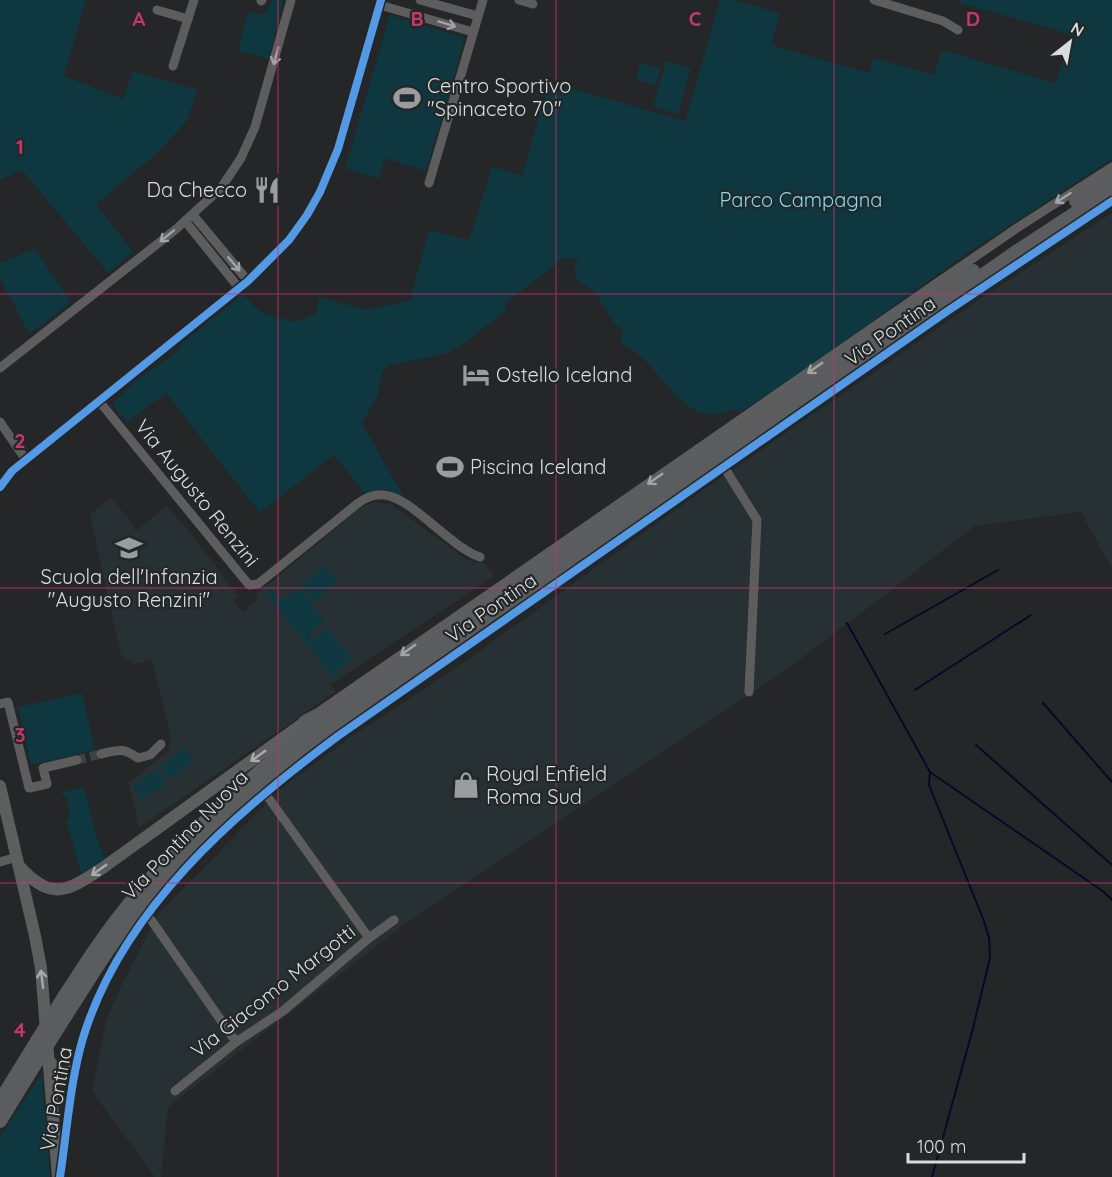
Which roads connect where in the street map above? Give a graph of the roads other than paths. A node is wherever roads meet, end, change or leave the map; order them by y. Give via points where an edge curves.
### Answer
1 (194, 0) edge
2 (291, 0) edge
3 (420, 0) edge
4 (483, 0) edge
5 (519, 0) edge
6 (874, 0) edge
7 (381, 2) edge
8 (533, 4) dead end
9 (157, 10) dead end
10 (478, 16) junction
11 (188, 19) junction
12 (958, 30) dead end
13 (473, 32) junction
14 (173, 66) dead end
15 (1112, 167) edge
16 (1112, 177) edge
17 (429, 183) dead end
18 (1112, 189) edge
19 (1112, 201) edge
20 (189, 218) junction
21 (248, 280) junction
22 (239, 288) junction
23 (3, 364) edge
24 (99, 401) junction
25 (0, 422) edge
26 (26, 460) junction
27 (724, 467) junction
28 (0, 488) edge
29 (480, 557) dead end
30 (749, 692) dead end
31 (370, 694) junction
32 (0, 704) edge
33 (305, 722) junction
34 (161, 744) dead end
35 (101, 754) tunnel mouth
36 (77, 760) tunnel mouth
37 (0, 786) edge
38 (265, 793) junction
39 (0, 862) edge
40 (18, 862) junction
41 (147, 915) junction
42 (394, 920) dead end
43 (369, 938) junction
44 (236, 1042) junction
45 (49, 1058) junction
46 (78, 1058) junction
47 (175, 1091) dead end
48 (0, 1101) edge
49 (0, 1121) edge
50 (59, 1177) edge

1 - 11 street
2 -> 20 street via 247,147 221,188
3 - 10 street
4 - 10 street
5 - 8 street
6 - 12 street via 943,21
7 -> 13 street
7 - 21 street via 340,143 320,192 289,240
9 - 11 street
10 - 13 street
11 - 14 street
13 - 17 street
15 -> 33 street, Via Pontina via 934,285
16 - 31 highway, Via Pontina via 890,328
18 - 31 highway, Via Pontina
19 - 27 street, Via Pontina
20 -> 21 street
20 - 22 street
20 -> 23 street
21 - 22 street
22 - 24 street
24 - 26 street
24 - 29 street, Via Augusto Renzini via 249,585 258,584 357,504 373,496 399,500
25 - 26 street
26 - 28 street
27 - 30 street via 757,521
27 - 38 street, Via Pontina via 338,736
31 - 33 highway
31 - 48 highway, Via Pontina Nuova, bridge via 300,738 256,773 175,853 98,946
31 - 49 highway, Via Pontina Nuova, bridge via 263,781 179,863 126,926
32 - 36 street via 8,702 29,788 47,784 43,768
33 -> 40 main road, Via Pontina via 71,888 47,888 29,877
34 - 35 street via 150,755 138,759 121,749
37 - 40 main road
38 - 41 street, Via Pontina via 209,845
38 - 43 street
39 - 40 street
45 -> 40 main road via 41,968
41 - 44 street
41 - 46 street, Via Pontina via 104,982
42 - 43 street, Via Giacomo Margotti
43 - 44 street, Via Giacomo Margotti via 283,1011
44 - 47 street, Via Giacomo Margotti
45 - 46 street via 67,1072
45 - 50 main road
46 - 50 street, Via Pontina

